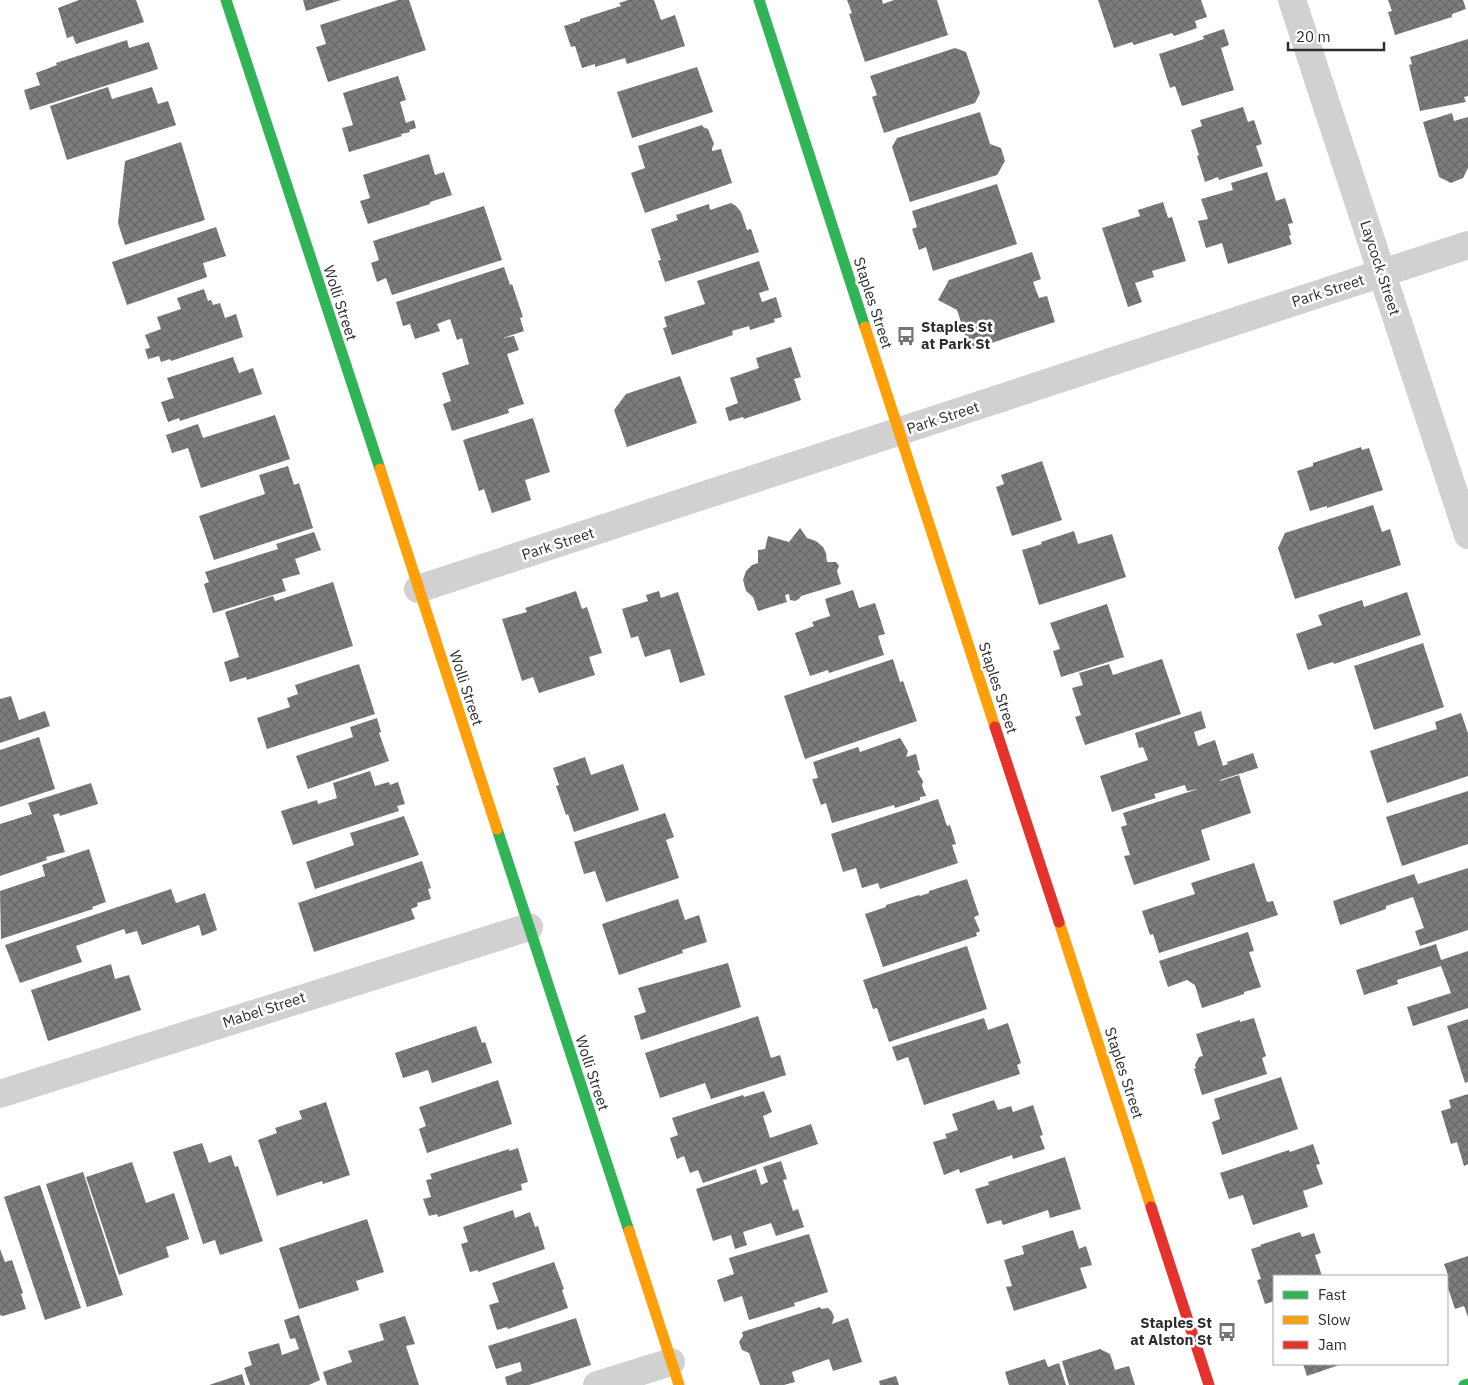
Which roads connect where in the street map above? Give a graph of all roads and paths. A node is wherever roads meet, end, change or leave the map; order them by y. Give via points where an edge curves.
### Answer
1 (226, 0) edge
2 (759, 0) edge
3 (1292, 0) edge
4 (1468, 245) edge
5 (1382, 274) junction
6 (900, 432) junction
7 (1468, 535) edge
8 (418, 590) junction
9 (529, 927) junction
10 (0, 1094) edge
11 (675, 1373) edge
12 (1468, 1384) edge
13 (598, 1385) edge
14 (1209, 1385) edge
15 (1464, 1385) edge

1 - 8 street, Wolli Street
2 - 6 street, Staples Street
3 - 5 street, Laycock Street
4 - 5 street, Park Street
5 - 6 street, Park Street
5 - 7 street, Laycock Street
6 - 8 street, Park Street
6 - 14 street, Staples Street
8 - 9 street, Wolli Street
9 - 10 street, Mabel Street
9 - 11 street, Wolli Street
11 - 13 street
12 - 15 street

